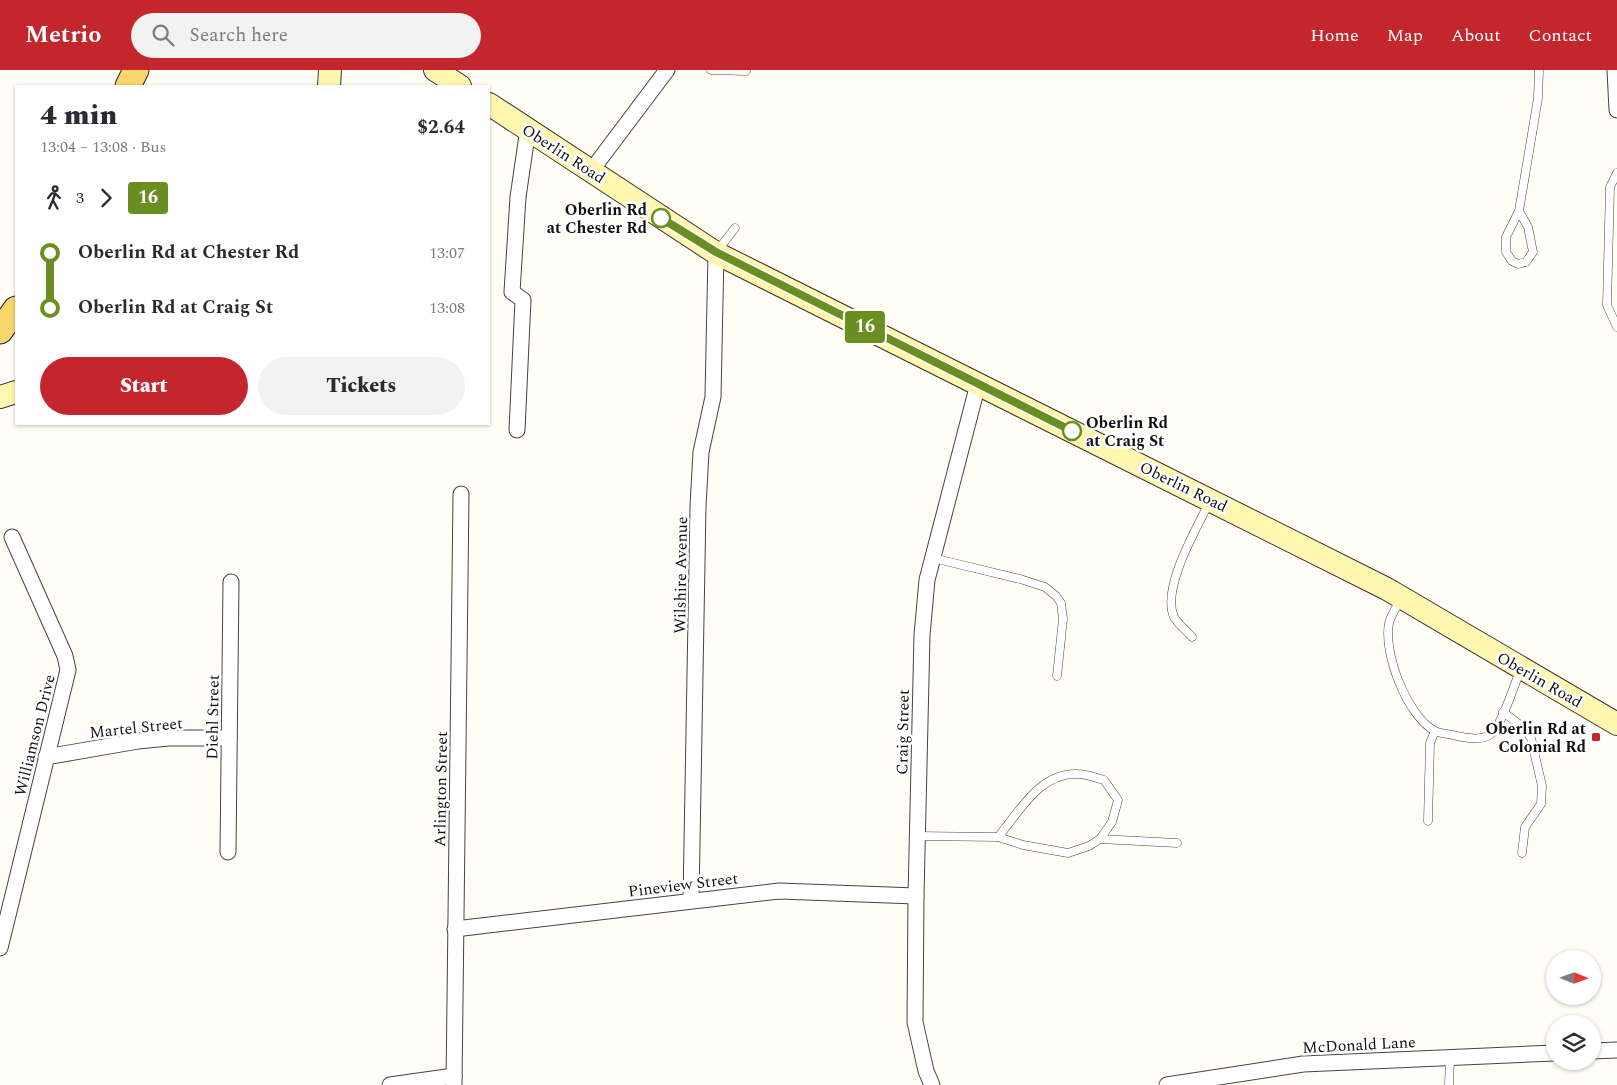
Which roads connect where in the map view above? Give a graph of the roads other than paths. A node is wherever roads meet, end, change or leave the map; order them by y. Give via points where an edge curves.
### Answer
1 (136, 70) edge
2 (330, 70) edge
3 (435, 70) edge
4 (667, 70) edge
5 (712, 70) edge
6 (1539, 70) edge
7 (1615, 70) edge
8 (746, 71) edge
9 (128, 85) edge
10 (329, 85) edge
11 (458, 85) edge
12 (490, 105) edge
13 (1617, 110) edge
14 (528, 130) junction
15 (591, 171) junction
16 (1617, 173) edge
17 (1519, 211) junction
18 (735, 228) dead end
19 (716, 252) junction
20 (15, 310) edge
21 (1617, 327) edge
22 (0, 330) edge
23 (978, 384) junction
24 (15, 392) edge
25 (0, 397) edge
26 (517, 430) dead end
27 (461, 494) dead end
28 (1211, 500) junction
29 (12, 537) dead end
30 (933, 558) junction
31 (231, 582) dead end
32 (1402, 597) junction
33 (1192, 637) dead end
34 (1522, 668) junction
35 (1058, 676) dead end
36 (1503, 712) junction
37 (1617, 724) edge
38 (1435, 731) junction
39 (229, 738) junction
40 (46, 757) junction
41 (1428, 821) dead end
42 (917, 836) junction
43 (998, 837) junction
44 (1100, 838) junction
45 (1177, 843) dead end
46 (228, 852) dead end
47 (1522, 853) dead end
48 (916, 896) junction
49 (691, 900) junction
50 (456, 929) junction
51 (0, 948) edge
52 (1617, 1050) edge
53 (1601, 1051) edge
54 (1546, 1053) edge
55 (1450, 1058) junction
56 (454, 1080) edge
57 (390, 1085) edge
58 (932, 1085) edge
59 (1167, 1085) edge
60 (1449, 1085) edge

1 - 9 main road
2 - 10 main road
3 - 11 main road
4 - 15 street
5 - 8 lane
6 - 17 lane via 1538,98
7 - 13 street
12 - 14 main road, Oberlin Road
14 - 15 main road, Oberlin Road
14 - 26 street via 518,197 512,292 523,300
15 - 19 main road, Oberlin Road
16 - 21 lane via 1610,187 1607,305
17 - 17 lane via 1506,237 1506,252 1518,264 1526,262 1533,252 1528,227
18 - 19 lane
19 - 23 main road, Oberlin Road
19 - 49 street, Wilshire Avenue via 713,398 701,452 698,506
20 - 22 main road
23 - 28 main road, Oberlin Road
23 - 30 street, Craig Street
24 - 25 main road
27 - 50 street, Arlington Street
28 - 32 main road, Oberlin Road
28 - 33 lane via 1182,561 1171,593 1174,617
29 - 40 street, Williamson Drive via 68,670
30 - 35 lane via 1020,578 1045,587 1056,596 1063,619
30 - 42 street, Craig Street via 927,580 922,635
31 - 39 street, Diehl Street
32 - 34 main road, Oberlin Road
32 - 38 lane via 1389,623 1399,686 1414,710
34 - 36 lane
34 - 37 main road, Oberlin Road
36 - 38 lane via 1500,724 1491,734 1479,738
36 - 47 lane via 1524,728 1531,738 1542,786 1541,804 1524,827
38 - 41 lane via 1430,743
39 - 40 street, Martel Street via 138,741
39 - 46 street, Diehl Street
40 - 51 street, Williamson Drive
42 - 43 lane
42 - 48 street, Craig Street
43 - 44 lane via 1068,853 1089,846
43 - 44 lane via 1034,792 1054,776 1079,774 1104,780 1118,800 1112,822
44 - 45 lane
48 - 49 street, Pineview Street via 779,891
48 - 58 street, Craig Street via 915,1022
49 - 50 street, Pineview Street
50 - 56 street, Arlington Street
52 - 53 street
54 - 55 street, McDonald Lane
55 - 59 street, McDonald Lane via 1303,1064
55 - 60 lane
56 - 57 street

